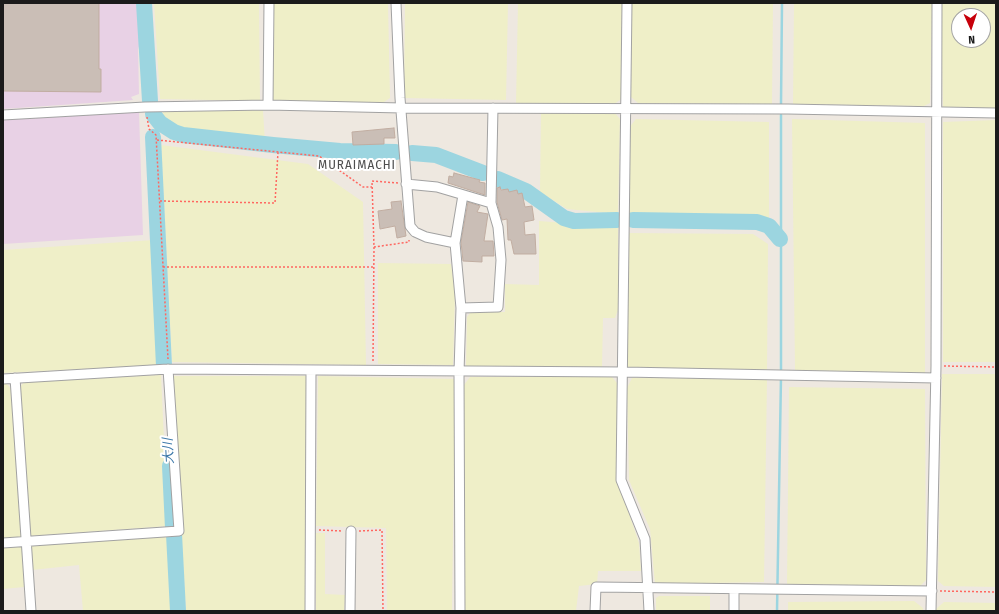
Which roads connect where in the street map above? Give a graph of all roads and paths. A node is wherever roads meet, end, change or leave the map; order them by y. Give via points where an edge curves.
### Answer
1 (269, 3) edge
2 (396, 3) edge
3 (627, 3) edge
4 (937, 3) edge
5 (268, 105) junction
6 (145, 107) junction
7 (402, 108) junction
8 (493, 108) junction
9 (626, 109) junction
10 (938, 112) junction
11 (996, 113) edge
12 (3, 115) edge
13 (156, 140) junction
14 (278, 152) junction
15 (406, 184) junction
16 (372, 187) junction
17 (463, 195) junction
18 (160, 201) junction
19 (491, 203) junction
20 (410, 226) junction
21 (455, 243) junction
22 (374, 247) junction
23 (163, 267) junction
24 (374, 267) junction
25 (461, 308) junction
26 (936, 366) junction
27 (996, 367) edge
28 (168, 369) junction
29 (311, 370) junction
30 (373, 371) junction
31 (459, 372) junction
32 (624, 372) junction
33 (15, 378) junction
34 (936, 378) junction
35 (3, 379) edge
36 (311, 530) junction
37 (351, 530) junction
38 (27, 542) junction
39 (3, 543) edge
40 (649, 589) junction
41 (734, 590) junction
42 (932, 591) junction
43 (996, 592) edge
44 (31, 611) edge
45 (310, 611) edge
46 (350, 611) edge
47 (383, 611) edge
48 (460, 611) edge
49 (595, 611) edge
50 (649, 611) edge
51 (734, 611) edge
52 (931, 611) edge

1 - 5 street
2 - 7 street
3 - 9 street
4 - 10 street
5 - 6 street
5 - 7 street
6 - 12 street
6 - 13 path via 149,129 156,136
7 - 8 street
7 - 15 street
8 - 9 street
8 - 19 street
9 - 10 street
9 - 32 street
10 - 11 street
10 - 26 street
13 - 14 path
13 - 18 path
14 - 16 path via 319,156 364,187
14 - 18 path via 275,203
15 - 16 path via 372,181
15 - 17 street via 437,187
15 - 20 street
16 - 22 path
17 - 19 street
17 - 21 street
18 - 23 path
19 - 25 street via 498,227 501,260 498,307
20 - 21 street via 415,232 426,237
20 - 22 path via 409,242
21 - 25 street
22 - 24 path
23 - 24 path
23 - 28 path
24 - 30 path
25 - 31 street
26 - 27 path
26 - 34 street
28 - 29 street
28 - 33 street
28 - 38 street via 179,531
29 - 30 street
29 - 36 street
30 - 31 street
31 - 32 street
31 - 48 street
32 - 34 street
32 - 40 street via 621,480 645,539
33 - 35 street
33 - 38 street
34 - 42 street
36 - 37 path
36 - 45 street
37 - 46 street
37 - 47 path via 382,530
38 - 39 street
38 - 44 street
40 - 41 street
40 - 49 street via 596,587
40 - 50 street
41 - 42 street
41 - 51 street
42 - 43 path
42 - 52 street

